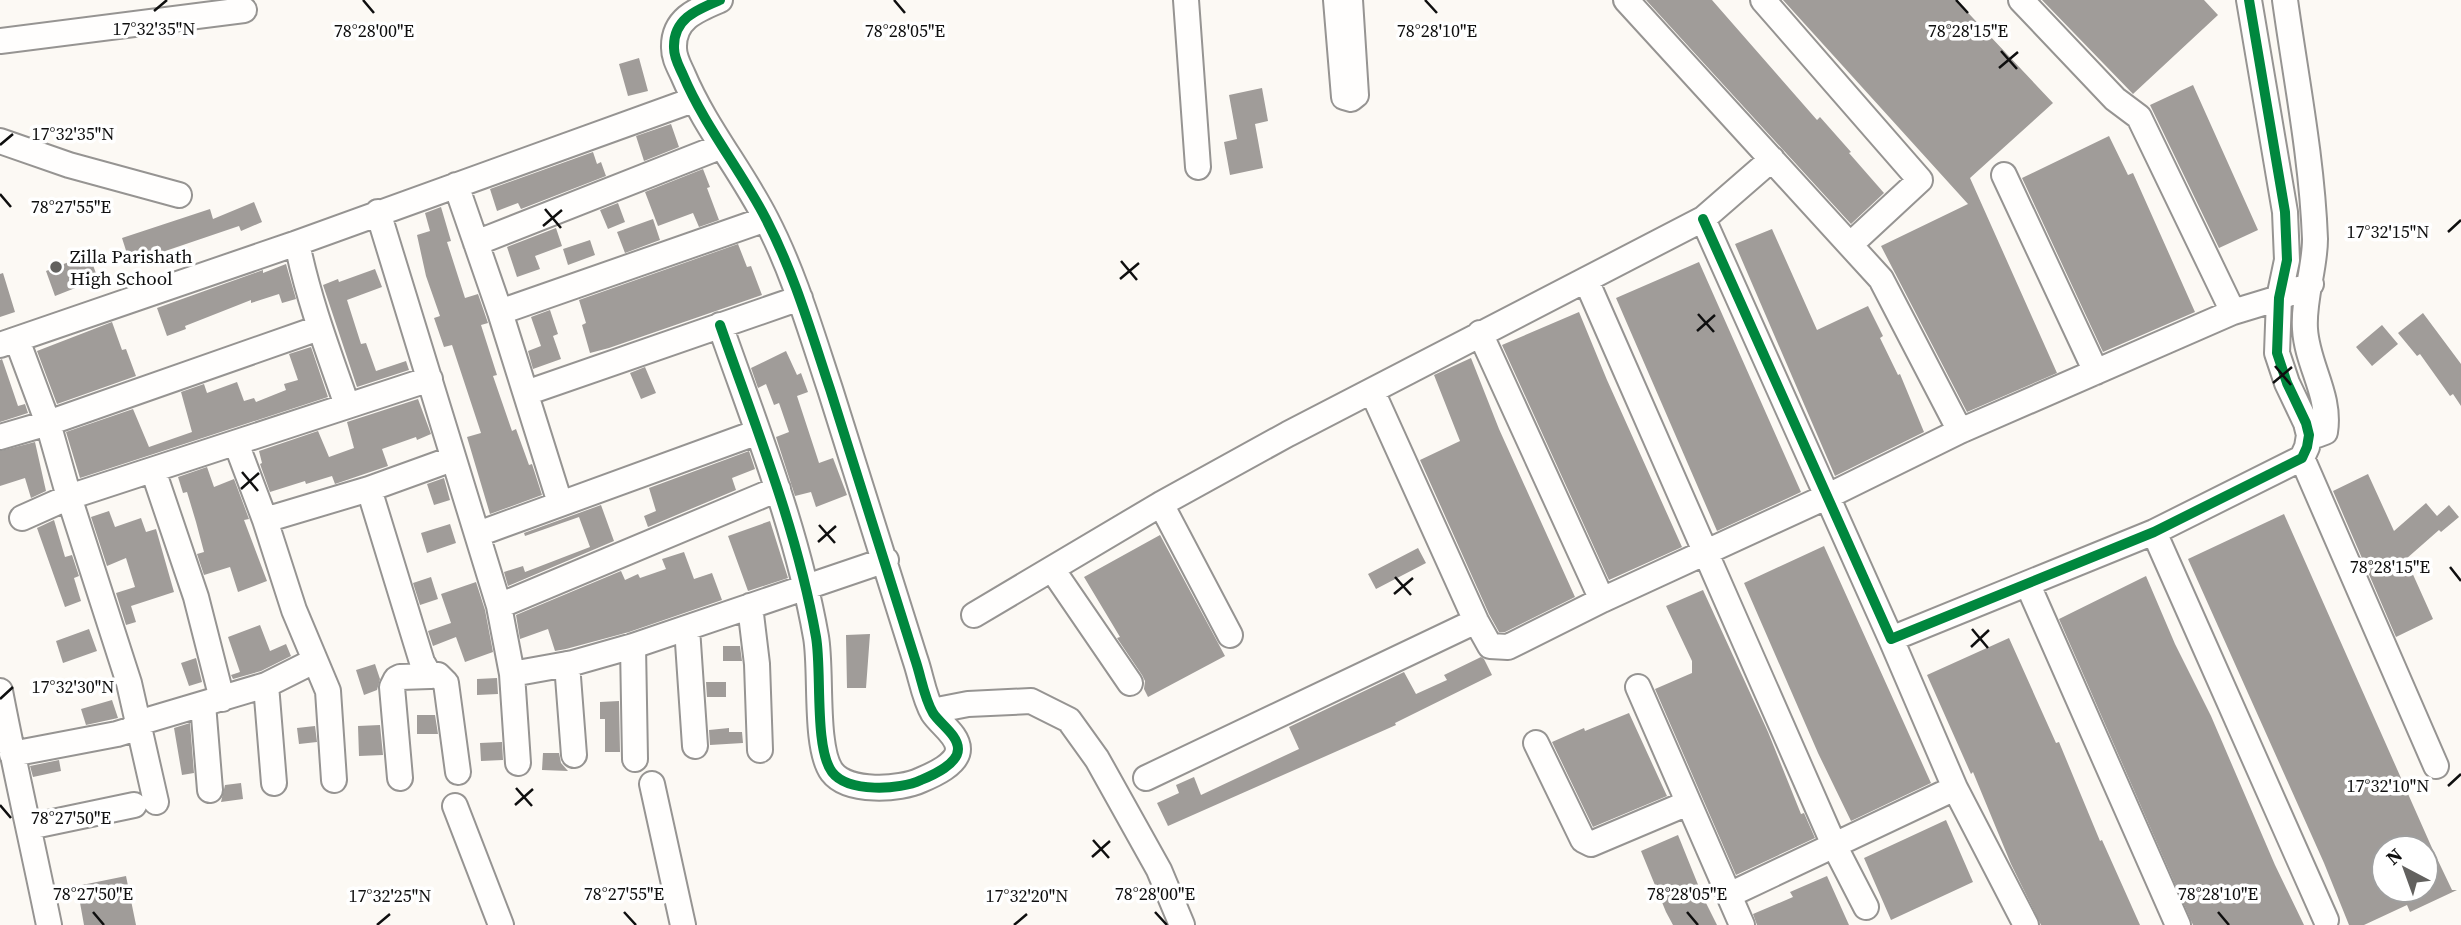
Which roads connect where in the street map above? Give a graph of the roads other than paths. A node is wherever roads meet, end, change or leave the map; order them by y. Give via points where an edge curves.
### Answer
1 (720, 0) edge
2 (1186, 0) edge
3 (1336, 0) edge
4 (1350, 0) edge
5 (1626, 0) edge
6 (1763, 0) edge
7 (2021, 0) edge
8 (2249, 0) edge
9 (2285, 0) edge
10 (244, 9) dead end
11 (0, 41) edge
12 (693, 100) junction
13 (0, 141) edge
14 (722, 146) junction
15 (1772, 159) junction
16 (1198, 167) dead end
17 (2004, 174) dead end
18 (456, 185) junction
19 (179, 195) dead end
20 (377, 212) junction
21 (766, 219) junction
22 (1703, 219) junction
23 (297, 243) junction
24 (476, 243) junction
25 (1851, 244) junction
26 (1586, 280) junction
27 (2311, 284) junction
28 (800, 298) junction
29 (2279, 298) junction
30 (500, 312) junction
31 (2233, 312) junction
32 (720, 325) junction
33 (319, 328) junction
34 (1480, 333) junction
35 (8, 342) edge
36 (2096, 372) junction
37 (430, 379) junction
38 (1373, 391) junction
39 (526, 393) junction
40 (347, 405) junction
41 (48, 423) junction
42 (1960, 431) junction
43 (758, 432) junction
44 (0, 437) edge
45 (236, 443) junction
46 (2306, 447) junction
47 (452, 459) junction
48 (153, 470) junction
49 (369, 489) junction
50 (778, 489) junction
51 (69, 497) junction
52 (1826, 497) junction
53 (560, 503) junction
54 (1161, 504) junction
55 (22, 518) dead end
56 (265, 520) junction
57 (2154, 532) junction
58 (478, 534) junction
59 (1706, 552) junction
60 (886, 560) junction
61 (1052, 569) junction
62 (2028, 585) junction
63 (807, 587) junction
64 (1602, 600) junction
65 (499, 606) junction
66 (750, 606) junction
67 (974, 615) dead end
68 (1476, 621) junction
69 (687, 628) junction
70 (1230, 635) dead end
71 (1891, 639) junction
72 (633, 646) junction
73 (314, 661) junction
74 (567, 664) junction
75 (512, 674) junction
76 (430, 676) junction
77 (1130, 683) dead end
78 (266, 684) junction
79 (1638, 687) dead end
80 (0, 691) edge
81 (212, 701) junction
82 (932, 711) junction
83 (138, 723) junction
84 (1536, 743) dead end
85 (695, 746) dead end
86 (760, 750) dead end
87 (12, 754) junction
88 (574, 755) dead end
89 (635, 760) dead end
90 (517, 763) dead end
91 (2436, 765) dead end
92 (458, 772) dead end
93 (400, 778) dead end
94 (1146, 778) dead end
95 (334, 780) dead end
96 (274, 783) dead end
97 (652, 784) dead end
98 (1955, 788) junction
99 (210, 790) dead end
100 (10, 795) edge
101 (1688, 803) junction
102 (455, 806) dead end
103 (29, 827) junction
104 (1834, 845) junction
105 (1729, 895) junction
106 (1866, 906) dead end
107 (2326, 920) dead end
108 (49, 925) edge
109 (501, 925) edge
110 (683, 925) edge
111 (1182, 925) edge
112 (1742, 925) edge
113 (2026, 925) edge
114 (2178, 925) edge

1 - 12 street via 681,22 674,34 674,54
2 - 16 street
3 - 4 street via 1344,97 1351,99 1356,95
5 - 15 street
6 - 25 street via 1920,180
7 - 31 street via 2115,99 2139,117
8 - 29 street via 2285,212 2287,260
9 - 27 street via 2314,225
10 - 11 street
12 - 14 street
12 - 18 street
13 - 19 street
14 - 21 street
14 - 24 street
15 - 22 street
15 - 25 street
17 - 36 street
18 - 20 street
18 - 24 street
20 - 23 street
20 - 37 street
21 - 28 street
21 - 30 street
22 - 26 street
22 - 52 street
23 - 33 street
23 - 35 street
24 - 30 street
25 - 42 street via 1881,279
26 - 34 street
26 - 59 street
27 - 29 street
27 - 46 street via 2305,330 2328,415 2325,432
28 - 32 street
28 - 60 street
29 - 31 street
29 - 46 street via 2277,353 2306,423
30 - 39 street
31 - 36 street
32 - 39 street
32 - 43 street
33 - 40 street
33 - 41 street
34 - 38 street
34 - 64 street
35 - 41 street
36 - 42 street
37 - 40 street
37 - 47 street
38 - 54 street
38 - 68 street
39 - 53 street
40 - 45 street
41 - 44 street
41 - 51 street
42 - 52 street
43 - 50 street
43 - 53 street
45 - 48 street
45 - 56 street
46 - 57 street
46 - 91 street
47 - 49 street
47 - 58 street
48 - 51 street
48 - 81 street via 196,597
49 - 56 street
49 - 76 street via 416,646
50 - 63 street
50 - 65 street
51 - 55 street
51 - 83 street
52 - 59 street
52 - 71 street
53 - 58 street
54 - 61 street
54 - 70 street
56 - 73 street
57 - 62 street
57 - 107 street
58 - 65 street
59 - 64 street
59 - 104 street
60 - 63 street
60 - 82 street
61 - 67 street
61 - 77 street
62 - 71 street
62 - 114 street
63 - 66 street
63 - 82 street via 818,648 823,746 837,778 875,788 894,787 918,782 947,765 958,749 955,738
64 - 68 street via 1507,647 1490,646
65 - 75 street
66 - 69 street
66 - 86 street
68 - 94 street
69 - 72 street
69 - 85 street
71 - 98 street
72 - 74 street
72 - 89 street
73 - 78 street
73 - 95 street via 328,691
74 - 75 street
74 - 88 street
75 - 90 street
76 - 92 street via 446,683
76 - 93 street via 396,678 392,687
78 - 81 street
78 - 96 street
79 - 101 street
80 - 87 street
81 - 83 street
81 - 99 street
82 - 111 street via 1031,701 1069,720 1097,759 1159,870
83 - 87 street via 117,734
83 - 103 street via 145,804
84 - 101 street via 1583,840 1591,844
87 - 100 street
97 - 110 street
98 - 104 street
98 - 113 street
100 - 103 street
101 - 105 street
102 - 109 street
103 - 108 street
104 - 105 street
104 - 106 street
105 - 112 street

